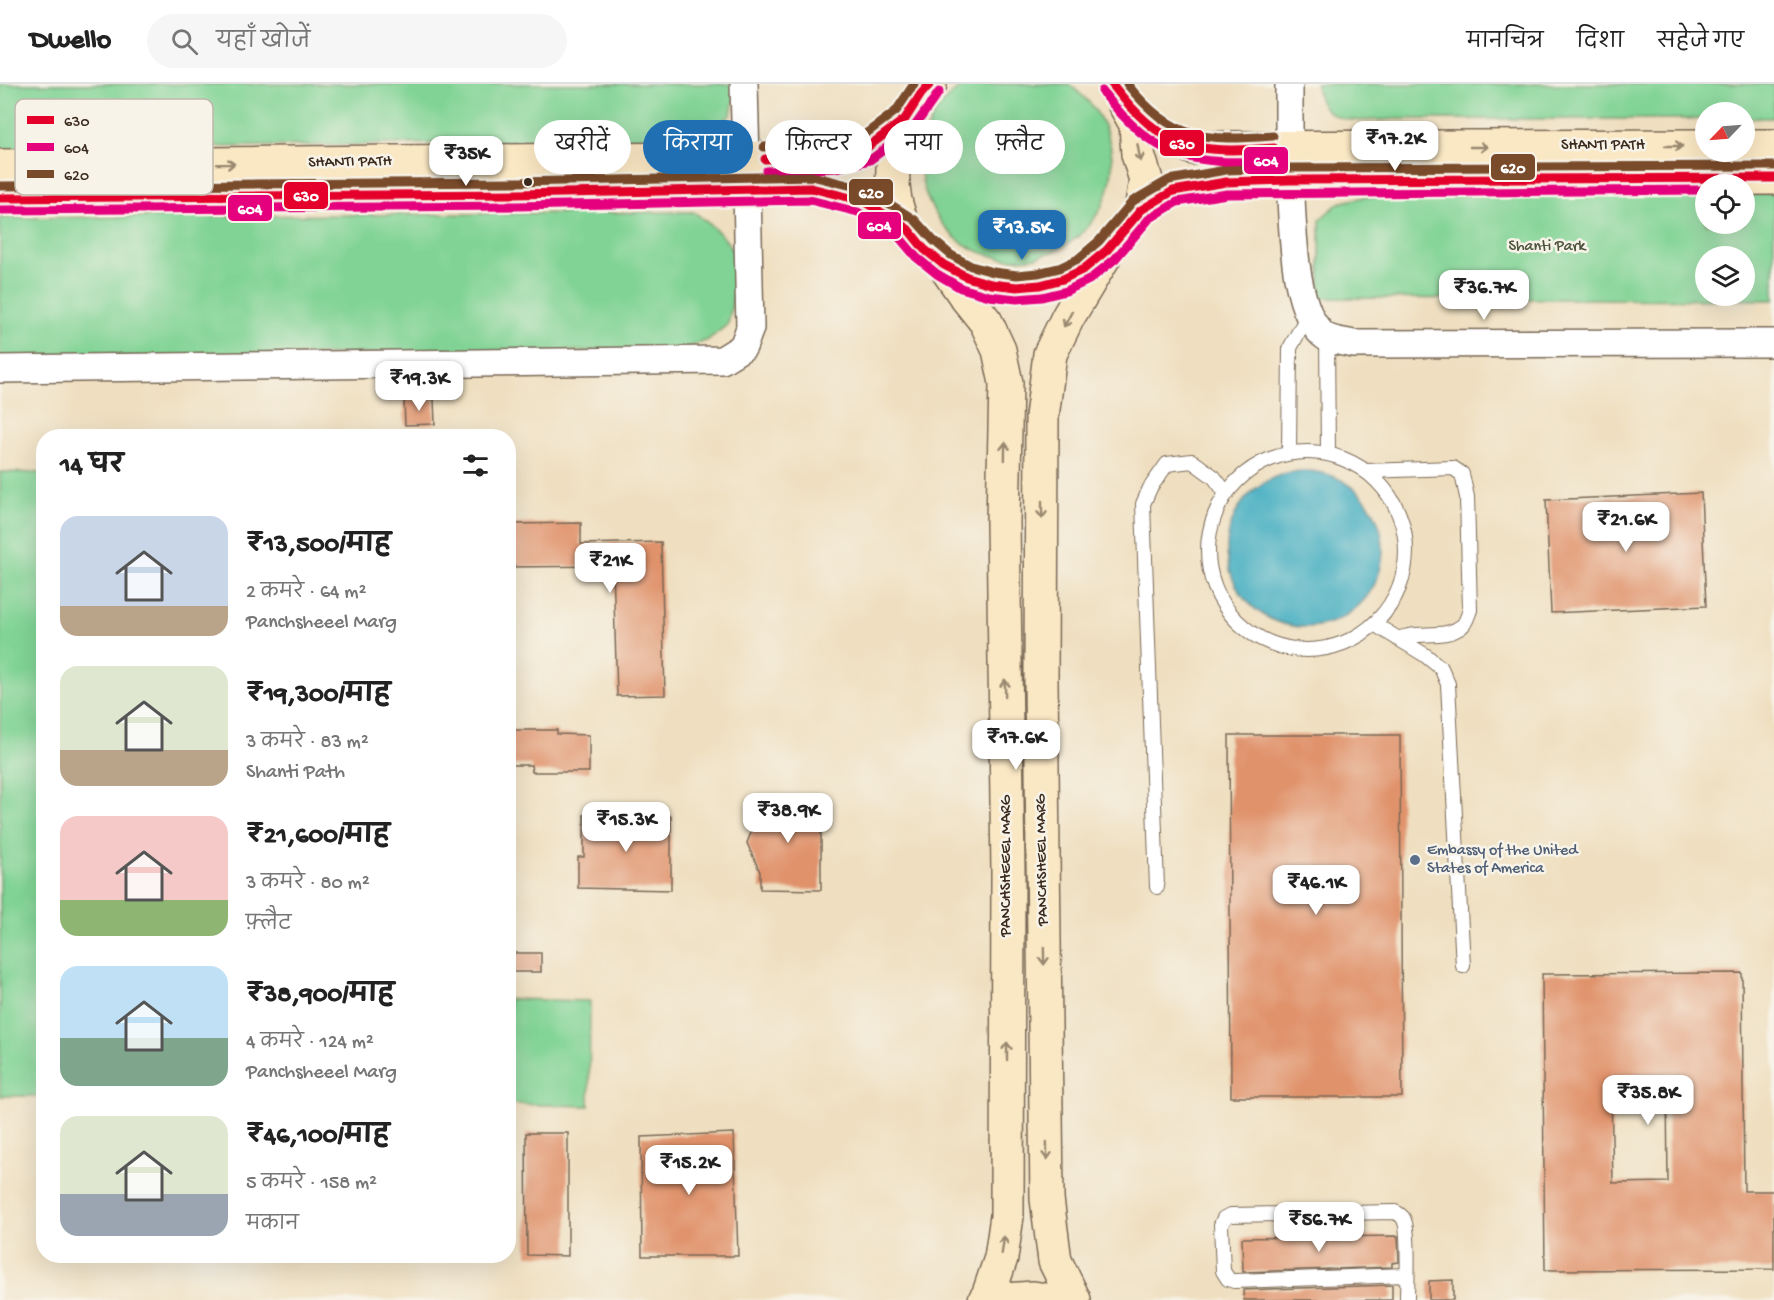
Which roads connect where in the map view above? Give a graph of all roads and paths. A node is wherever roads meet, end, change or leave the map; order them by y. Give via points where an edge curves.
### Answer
1 (744, 84) edge
2 (930, 84) edge
3 (1289, 84) edge
4 (1117, 91) edge
5 (905, 119) junction
6 (1695, 146) edge
7 (1755, 146) edge
8 (1774, 146) edge
9 (1288, 147) junction
10 (0, 166) edge
11 (15, 166) edge
12 (213, 169) edge
13 (747, 175) junction
14 (1774, 177) edge
15 (1290, 180) junction
16 (0, 198) edge
17 (1141, 210) junction
18 (903, 227) junction
19 (1107, 250) junction
20 (944, 265) junction
21 (1308, 315) junction
22 (1327, 337) junction
23 (1774, 343) edge
24 (0, 369) edge
25 (1289, 453) junction
26 (1328, 454) junction
27 (1367, 471) junction
28 (1226, 493) junction
29 (1374, 624) junction
30 (1398, 639) junction
31 (1157, 886) dead end
32 (1463, 966) dead end
33 (1407, 1275) junction
34 (985, 1300) edge
35 (1005, 1300) edge
36 (1045, 1300) edge
37 (1074, 1300) edge
38 (1407, 1300) edge

1 - 13 street
2 - 5 main road
3 - 9 street
4 - 9 main road, SHANTI PATH via 1149,125 1193,148
4 -> 17 main road via 1136,124 1138,154 1146,180
5 - 13 main road, SHANTI PATH via 865,149
5 - 18 main road via 896,145 893,172 895,200
9 -> 6 main road, SHANTI PATH
7 - 8 main road
10 -> 11 main road, SHANTI PATH
12 -> 13 main road, SHANTI PATH
13 - 16 main road, SHANTI PATH via 505,195
13 - 18 main road, SHANTI PATH via 863,201
13 - 24 street via 750,328 743,347 722,360
14 - 15 main road, SHANTI PATH
15 - 17 main road, SHANTI PATH via 1226,183 1173,191
15 - 21 street via 1297,274
17 - 19 main road
18 - 20 main road
19 - 20 main road via 1084,269 1040,285 991,284
19 -> 37 main road, PANCHSHEEL MARG via 1050,354 1042,417 1047,1200 1055,1261
34 -> 20 main road, PANCHSHEEEL MARG via 1001,1258 1007,1216 1003,521 1006,383 999,350 986,322
21 - 22 street
21 - 25 lane via 1290,348
22 - 23 street via 1353,344
22 - 26 lane
25 - 26 lane
25 - 28 lane via 1248,470
26 - 27 lane
27 - 29 lane via 1389,494 1403,523 1407,555 1401,588
27 - 30 lane via 1453,468 1462,474 1467,497 1470,610 1464,626 1450,633 1408,634
28 - 29 lane via 1211,521 1207,553 1214,586 1231,616 1257,638 1289,650 1324,651 1356,639
28 - 31 lane via 1214,477 1192,461 1167,464 1143,504
29 - 30 lane
30 - 32 lane via 1441,668 1448,684
33 - 33 lane via 1406,1226 1395,1212 1231,1215 1221,1225 1223,1271 1234,1281
33 - 38 lane
35 - 36 main road

